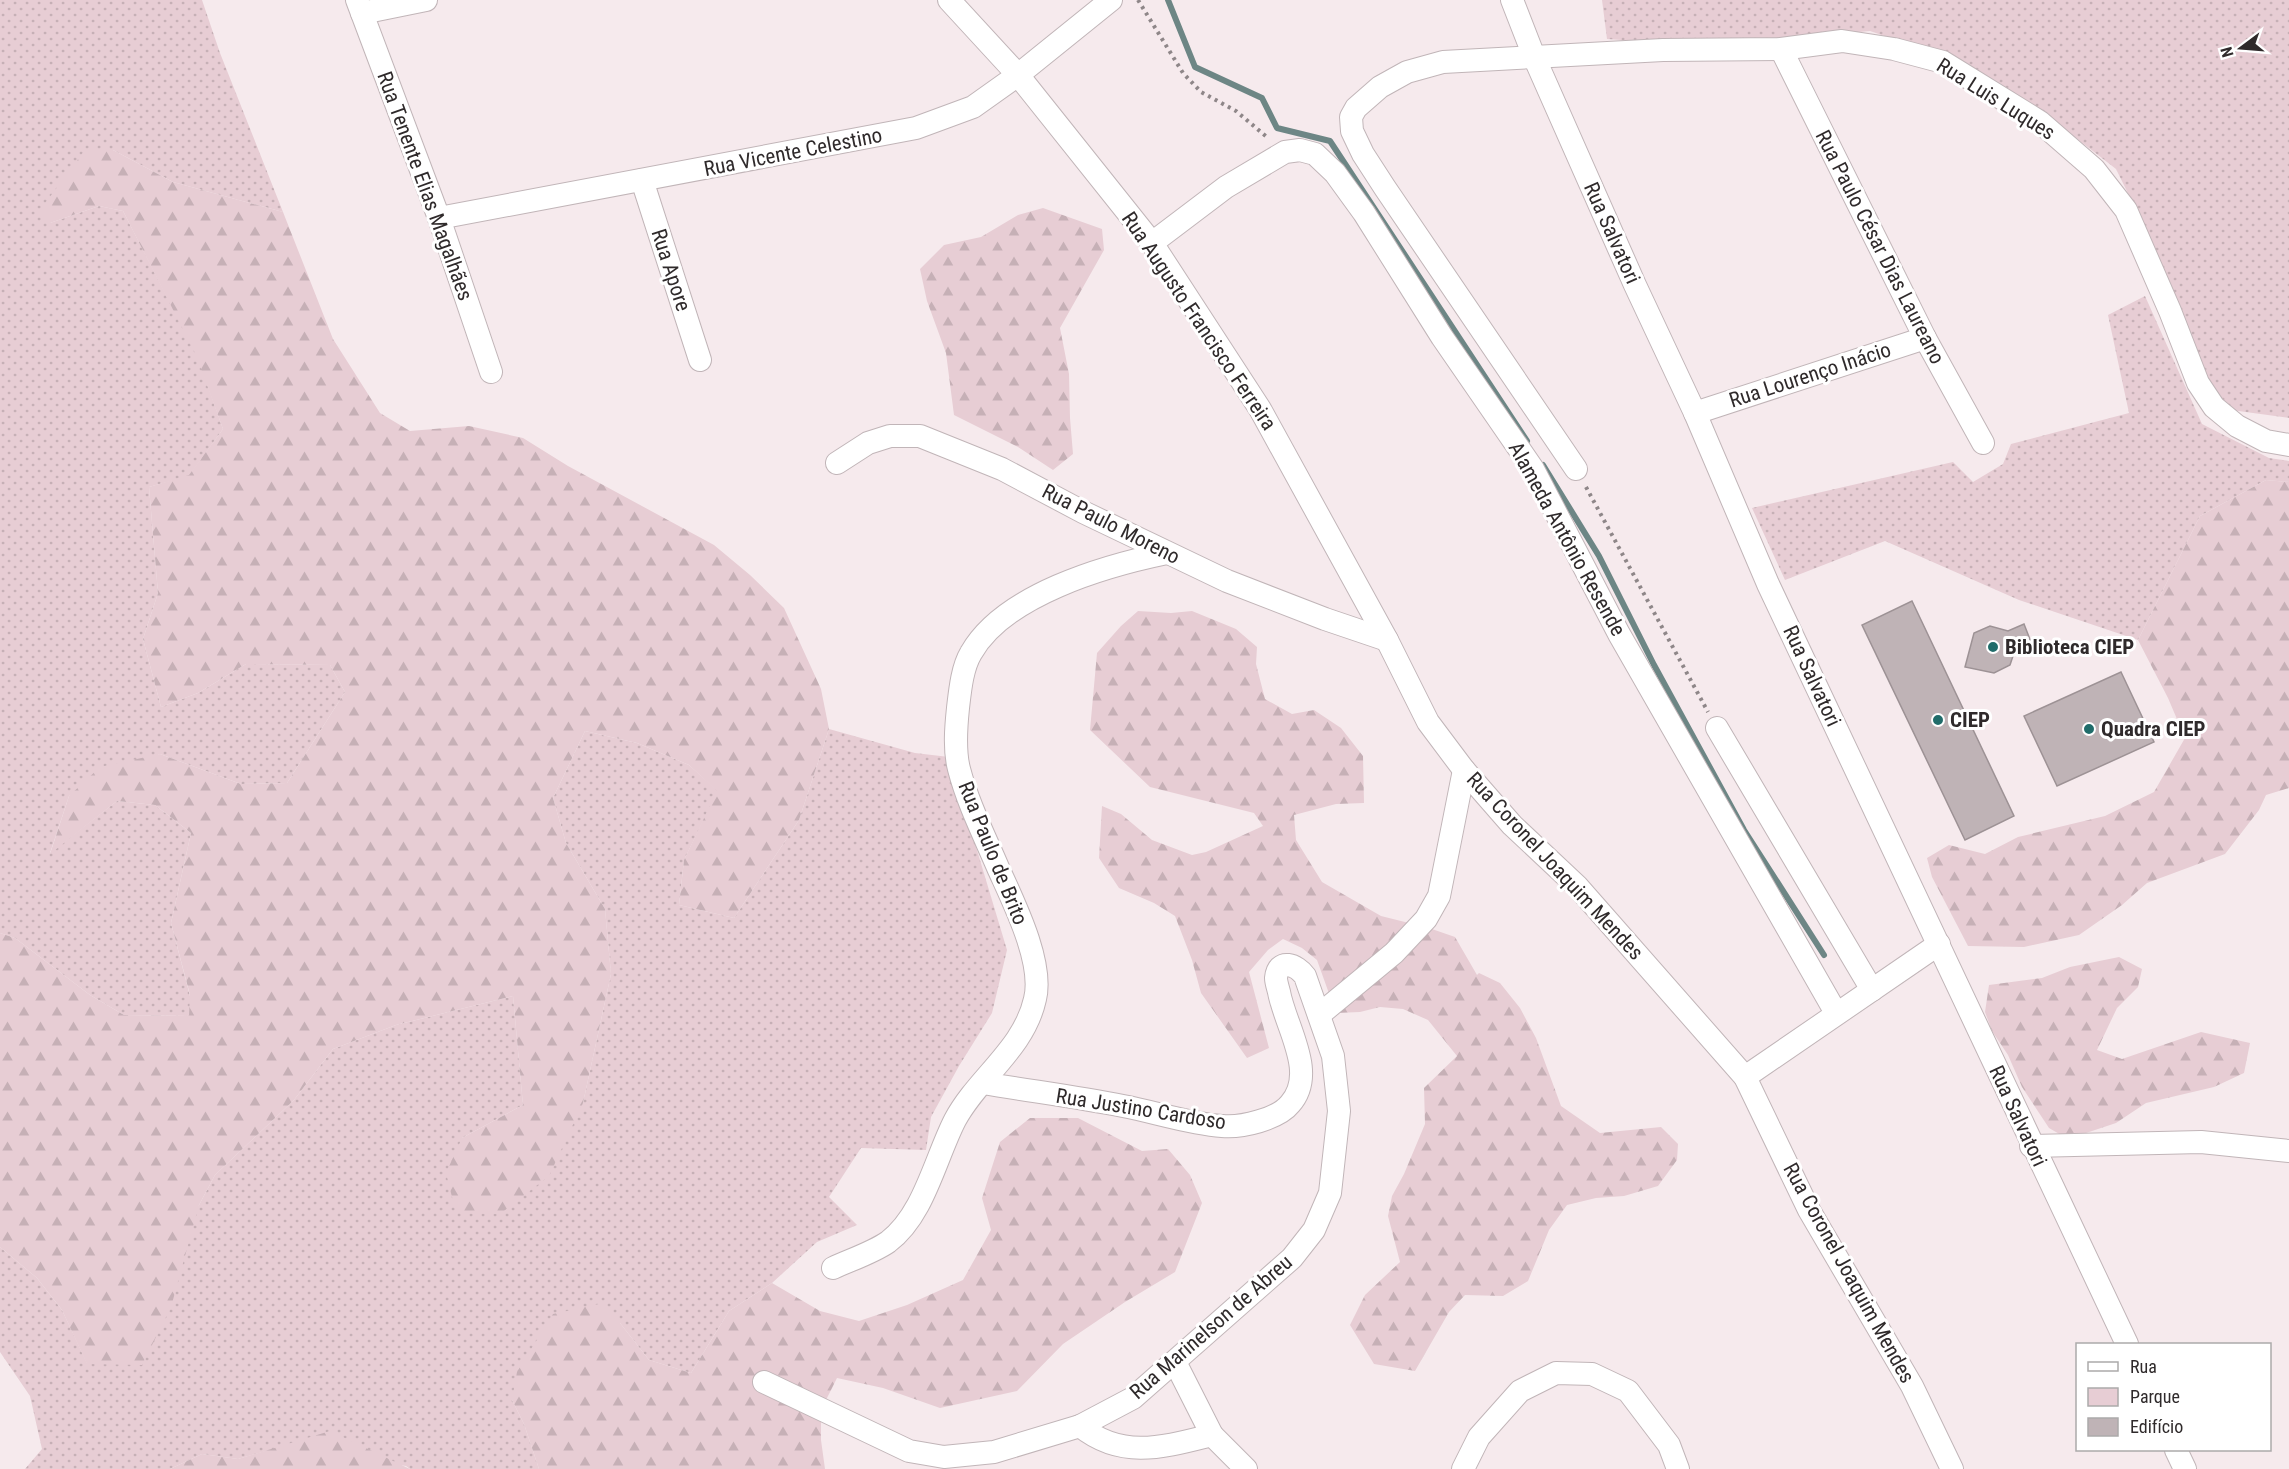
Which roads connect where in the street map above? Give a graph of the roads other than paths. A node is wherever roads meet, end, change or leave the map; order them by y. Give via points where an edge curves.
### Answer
1 (426, 0) edge
2 (949, 0) edge
3 (1111, 0) edge
4 (1512, 0) edge
5 (360, 7) edge
6 (1781, 48) junction
7 (1535, 59) junction
8 (1018, 75) junction
9 (642, 180) junction
10 (439, 218) junction
11 (1152, 243) junction
12 (1925, 338) junction
13 (700, 360) dead end
14 (491, 372) dead end
15 (1695, 413) junction
16 (1983, 443) dead end
17 (2289, 445) edge
18 (837, 463) dead end
19 (1576, 469) road end
20 (1167, 553) junction
21 (1387, 640) junction
22 (1717, 729) road end
23 (1464, 770) junction
24 (1939, 944) junction
25 (1286, 965) joint
26 (1872, 990) junction
27 (1836, 1013) junction
28 (1319, 1015) junction
29 (1744, 1077) junction
30 (983, 1083) junction
31 (2031, 1146) junction
32 (2289, 1151) edge
33 (832, 1269) dead end
34 (2127, 1343) edge
35 (1175, 1362) junction
36 (764, 1382) dead end
37 (1080, 1426) junction
38 (1212, 1435) junction
39 (2177, 1451) edge
40 (1246, 1469) edge
41 (1463, 1469) edge
42 (1678, 1469) edge
43 (1952, 1469) edge
44 (2185, 1469) edge

1 - 5 street
2 - 8 street, Rua Augusto Francisco Ferreira
3 - 8 street, Rua Vicente Celestino
4 - 7 street, Rua Salvatori
5 - 10 street, Rua Tenente Elias Magalhães
6 - 7 street, Rua Luis Luques via 1663,50
6 - 12 street, Rua Paulo César Dias Laureano
6 - 17 street, Rua Luis Luques via 1842,42 1893,49 1942,62 2040,122 2094,169 2126,210 2198,383 2214,407 2237,426 2266,441
7 - 15 street, Rua Salvatori
7 - 19 street, Alameda Antônio Resende via 1443,62 1407,72 1356,108 1351,117 1352,130 1364,154
8 - 9 street, Rua Vicente Celestino via 973,107 916,128
8 - 11 street, Rua Augusto Francisco Ferreira
9 - 10 street, Rua Vicente Celestino
9 - 13 street, Rua Apore
10 - 14 street, Rua Tenente Elias Magalhães
11 - 21 street, Rua Augusto Francisco Ferreira via 1260,409
11 - 27 street, Alameda Antônio Resende via 1226,187 1285,152 1315,154 1335,173 1533,469 1619,634
12 - 15 street, Rua Lourenço Inácio
12 - 16 street, Rua Paulo César Dias Laureano
15 - 24 street, Rua Salvatori via 1768,584
18 - 20 street, Rua Paulo Moreno via 868,443 890,436 920,436 1002,469
20 - 21 street, Rua Paulo Moreno via 1227,581
20 - 30 street, Rua Paulo de Brito via 1120,563 1021,605 987,629 969,655 956,728 958,768 976,819 1021,919 1035,965 1036,998 1021,1037
21 - 23 street, Rua Coronel Joaquim Mendes via 1428,723
22 - 26 street
23 - 28 street via 1439,896 1426,919 1394,952
23 - 29 street, Rua Coronel Joaquim Mendes via 1512,825 1585,895
24 - 26 street
24 - 31 street, Rua Salvatori
25 - 28 street, Rua Marinelson de Abreu via 1293,964 1305,976
25 - 30 street, Rua Justino Cardoso via 1276,978 1301,1064 1299,1092 1289,1106 1268,1119 1224,1127
26 - 27 street
27 - 29 street
28 - 35 street, Rua Marinelson de Abreu via 1333,1056 1340,1111 1330,1193 1314,1230 1292,1258
29 - 43 street, Rua Coronel Joaquim Mendes via 1809,1210 1912,1386
30 - 33 street via 961,1110 942,1145 907,1225 886,1242
31 - 32 street via 2201,1142
31 - 34 street, Rua Salvatori
35 - 37 street, Rua Marinelson de Abreu via 1133,1398
35 - 38 street
36 - 37 street, Rua Marinelson de Abreu via 909,1451 944,1457 994,1452
37 - 38 street via 1113,1446 1144,1448
38 - 40 street
39 - 44 street
41 - 42 street via 1479,1437 1520,1390 1556,1373 1592,1374 1628,1391 1669,1444

